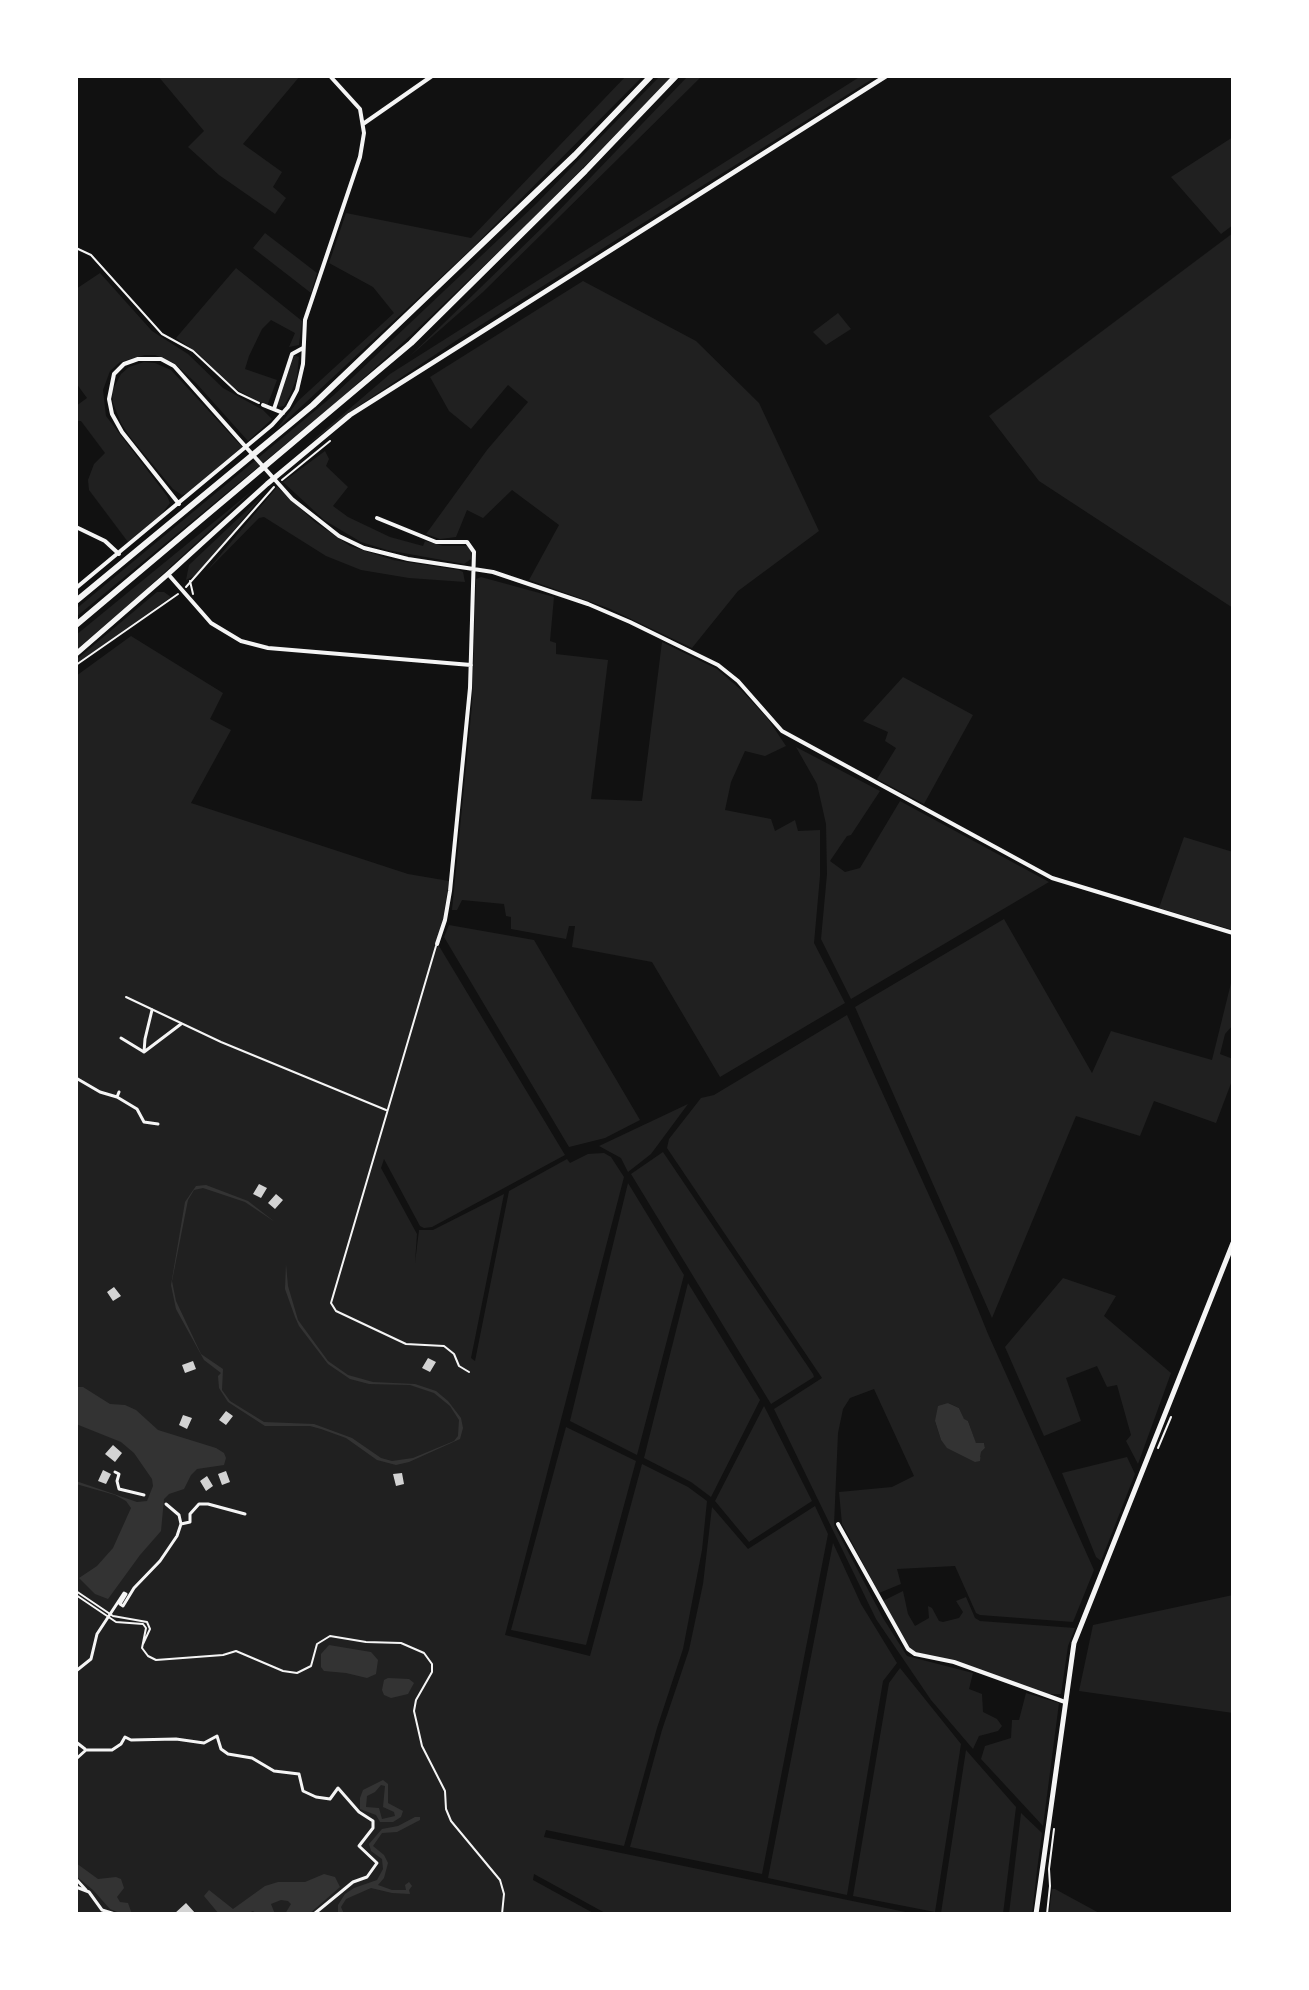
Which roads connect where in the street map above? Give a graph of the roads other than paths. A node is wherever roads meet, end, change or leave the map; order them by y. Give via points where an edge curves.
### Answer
1 (330, 76) edge
2 (432, 76) edge
3 (651, 76) edge
4 (676, 76) edge
5 (886, 76) edge
6 (363, 124) junction
7 (303, 348) junction
8 (263, 405) road end
9 (274, 409) junction
10 (283, 413) junction
11 (179, 504) junction
12 (377, 518) dead end
13 (76, 527) edge
14 (119, 554) junction
15 (473, 569) junction
16 (168, 574) junction
17 (76, 588) edge
18 (76, 601) edge
19 (76, 625) edge
20 (76, 654) edge
21 (471, 665) junction
22 (1233, 933) edge
23 (437, 944) joint
24 (126, 997) dead end
25 (152, 1010) junction
26 (181, 1024) junction
27 (121, 1038) dead end
28 (144, 1052) junction
29 (76, 1078) edge
30 (387, 1110) junction
31 (158, 1124) dead end
32 (1233, 1243) edge
33 (469, 1372) dead end
34 (115, 1472) dead end
35 (144, 1495) dead end
36 (166, 1504) dead end
37 (245, 1514) dead end
38 (181, 1524) junction
39 (838, 1524) dead end
40 (76, 1593) edge
41 (76, 1671) edge
42 (1065, 1702) junction
43 (76, 1742) edge
44 (86, 1750) junction
45 (76, 1759) edge
46 (76, 1879) edge
47 (76, 1887) edge
48 (86, 1890) junction
49 (115, 1914) edge
50 (314, 1914) edge
51 (502, 1914) edge
52 (1036, 1914) edge

1 - 6 street via 360,109
2 - 6 street
3 - 18 highway via 313,405
4 - 19 highway via 411,343
5 - 16 street via 350,415
6 - 7 street via 360,157 305,320
7 - 9 street via 292,354
7 - 10 street via 297,390
8 - 9 street
9 - 10 street
10 - 11 street
11 - 14 street
11 - 15 street via 112,414 114,374 138,359 161,359 174,366 280,485 339,536 408,559
12 - 15 street via 436,542 467,542 474,552
13 - 14 street
14 - 17 street
15 - 21 street
15 - 22 street via 588,604 691,650 738,681 782,731 1062,882
16 - 20 street
16 - 21 street via 211,623 241,641 268,648
21 - 23 street via 450,891
23 - 30 lane
24 - 25 lane
25 - 26 lane
25 - 28 street
26 - 28 street
26 - 30 lane
27 - 28 street
29 - 31 street via 100,1092 118,1094 144,1122
30 - 33 lane via 331,1303 336,1311 410,1345 444,1346
32 - 42 street via 1079,1627
34 - 35 street via 119,1489
36 - 38 street
37 - 38 street via 199,1504 190,1522
38 - 41 street via 160,1561 123,1606 124,1593 103,1624 91,1659
39 - 42 street via 908,1649
40 - 51 lane via 116,1622 143,1624 145,1654 156,1660 239,1651 293,1673 311,1666 317,1644 326,1637 401,1643 424,1653 432,1668 414,1705 420,1739 445,1791 451,1821 501,1884
42 - 52 street
43 - 44 street
44 - 45 street
44 - 50 street via 112,1750 125,1737 204,1743 217,1736 228,1754 299,1774 303,1791 316,1797 330,1799 338,1788 373,1821 359,1846 377,1863 367,1877
46 - 48 street
47 - 48 street
48 - 49 street via 102,1910

